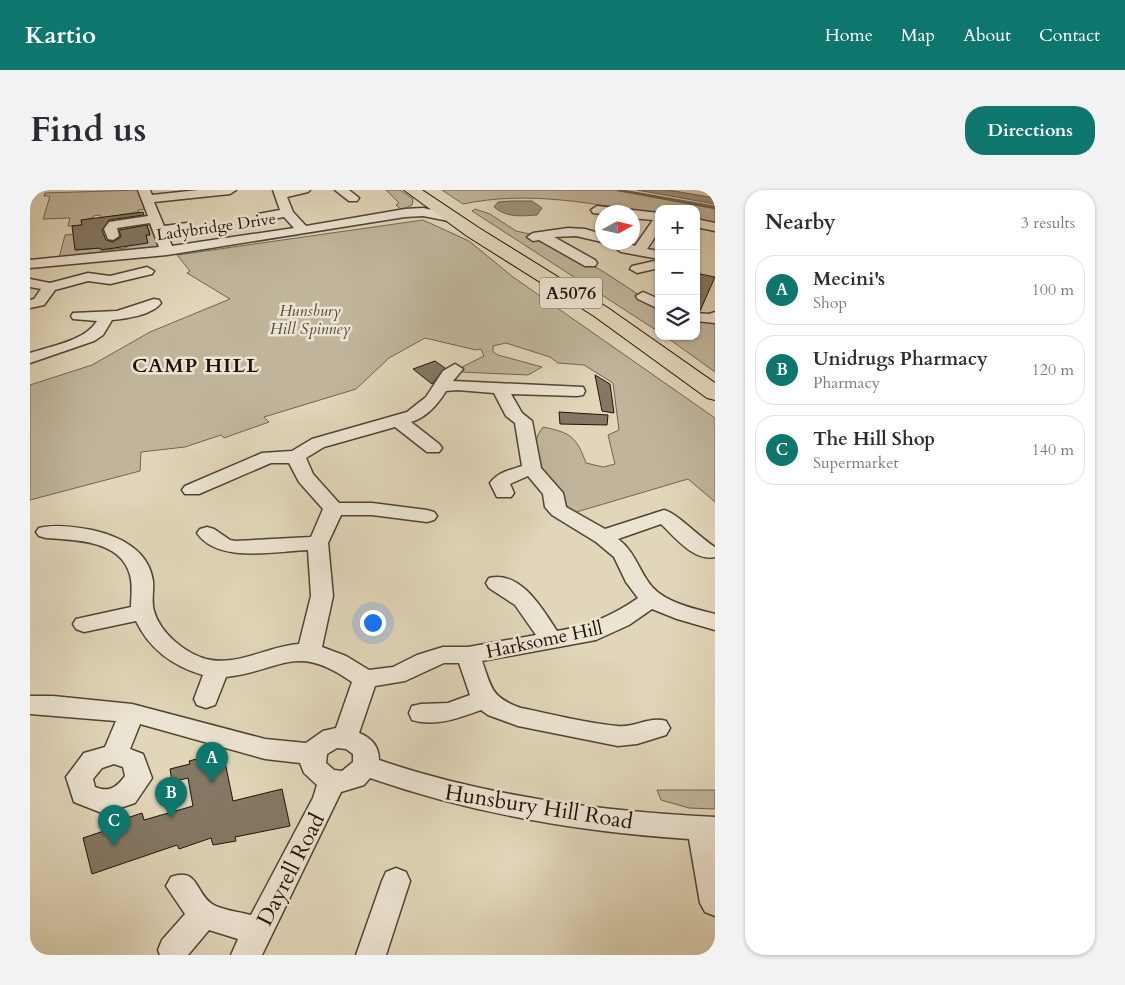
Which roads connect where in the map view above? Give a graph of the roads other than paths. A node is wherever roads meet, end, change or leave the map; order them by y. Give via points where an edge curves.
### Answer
1 (230, 190) edge
2 (304, 190) edge
3 (341, 190) edge
4 (280, 192) edge
5 (422, 192) edge
6 (146, 195) edge
7 (353, 198) dead end
8 (287, 213) junction
9 (405, 213) junction
10 (640, 215) edge
11 (262, 217) dead end
12 (454, 218) junction
13 (655, 218) edge
14 (655, 222) edge
15 (700, 224) edge
16 (157, 225) junction
17 (715, 226) edge
18 (187, 227) dead end
19 (303, 231) junction
20 (595, 235) edge
21 (113, 236) dead end
22 (632, 250) edge
23 (167, 251) junction
24 (639, 251) junction
25 (655, 257) edge
26 (88, 260) junction
27 (655, 260) edge
28 (590, 263) dead end
29 (30, 264) edge
30 (637, 269) dead end
31 (147, 271) dead end
32 (88, 277) junction
33 (30, 283) edge
34 (50, 287) junction
35 (643, 296) dead end
36 (154, 303) dead end
37 (655, 303) edge
38 (30, 304) edge
39 (78, 316) dead end
40 (700, 317) edge
41 (106, 318) junction
42 (714, 318) edge
43 (30, 358) edge
44 (455, 369) dead end
45 (715, 376) edge
46 (442, 387) junction
47 (500, 388) junction
48 (577, 391) dead end
49 (715, 393) edge
50 (406, 418) junction
51 (433, 448) dead end
52 (297, 457) junction
53 (532, 469) junction
54 (194, 485) dead end
55 (504, 493) dead end
56 (333, 509) junction
57 (427, 516) dead end
58 (46, 532) dead end
59 (208, 533) dead end
60 (602, 537) junction
61 (318, 543) junction
62 (709, 552) dead end
63 (511, 584) dead end
64 (650, 599) junction
65 (144, 612) junction
66 (715, 622) edge
67 (84, 624) dead end
68 (552, 642) junction
69 (308, 652) junction
70 (468, 655) junction
71 (217, 670) junction
72 (365, 680) junction
73 (206, 699) dead end
74 (484, 699) junction
75 (30, 705) edge
76 (132, 712) junction
77 (421, 713) dead end
78 (657, 728) dead end
79 (345, 738) junction
80 (116, 754) dead end
81 (312, 754) junction
82 (366, 766) junction
83 (331, 781) junction
84 (708, 829) edge
85 (396, 881) dead end
86 (181, 886) dead end
87 (715, 903) edge
88 (203, 915) junction
89 (252, 943) edge
90 (174, 950) dead end
91 (371, 955) edge

1 - 6 street
2 - 4 street
3 - 7 street
4 - 8 street
5 - 9 street via 416,206
5 - 12 highway, A5076
5 - 45 highway, A5076 via 618,310
6 - 16 street
8 - 11 street
8 - 19 street
9 - 12 street, Ladybridge Drive via 435,213
9 - 19 street, Ladybridge Drive
10 - 13 street
12 - 49 highway, A5076 via 601,312
14 - 24 street
15 - 17 street
16 - 18 street
16 - 21 street via 113,225 110,229
16 - 23 street
19 - 23 street, Ladybridge Drive
20 - 28 street via 569,225 538,237
22 - 24 street
23 - 26 street, Ladybridge Drive
24 - 25 street
26 - 29 street, Ladybridge Drive
26 - 32 street
27 - 30 street
31 - 32 street via 110,280
32 - 34 street
33 - 34 street
34 - 38 street via 39,302
35 - 37 street
36 - 41 street via 131,314
39 - 41 street
40 - 42 street
41 - 43 street via 98,332 89,338
44 - 46 street
46 - 47 street
46 - 50 street via 432,400
47 - 48 street
47 - 53 street via 515,416 523,421
50 - 51 street
50 - 52 street via 318,443
52 - 54 street via 268,457
52 - 56 street via 297,467
53 - 55 street via 505,478 500,483
53 - 60 street via 553,493 558,511
56 - 57 street via 372,509
56 - 61 street
58 - 65 street via 85,534 112,542 128,553 140,570
59 - 61 street via 224,545 236,547
60 - 62 street via 672,513 692,542
60 - 64 street via 626,559
61 - 69 street via 322,596
63 - 68 street via 532,609
64 - 66 street
64 - 68 street, Harksome Hill via 621,620 588,634
65 - 67 street
65 - 71 street via 152,630 171,651 193,663
68 - 70 street, Harksome Hill
69 - 71 street
69 - 72 street via 341,664
70 - 72 street, Harksome Hill via 434,657 397,675
70 - 74 street
71 - 73 street
72 - 79 street
74 - 77 street via 450,712
74 - 78 street via 497,709 518,717 618,736
75 - 76 street
76 - 80 street
76 - 81 street via 265,749
79 - 81 street via 323,742
79 - 82 street via 361,745 366,752
81 - 83 street via 315,772
82 - 83 street via 354,778
82 - 84 street, Hunsbury Hill Road via 444,792 508,806
83 - 89 street, Dayrell Road via 326,799
84 - 87 street
85 - 91 street
86 - 88 street
88 - 89 street
88 - 90 street

